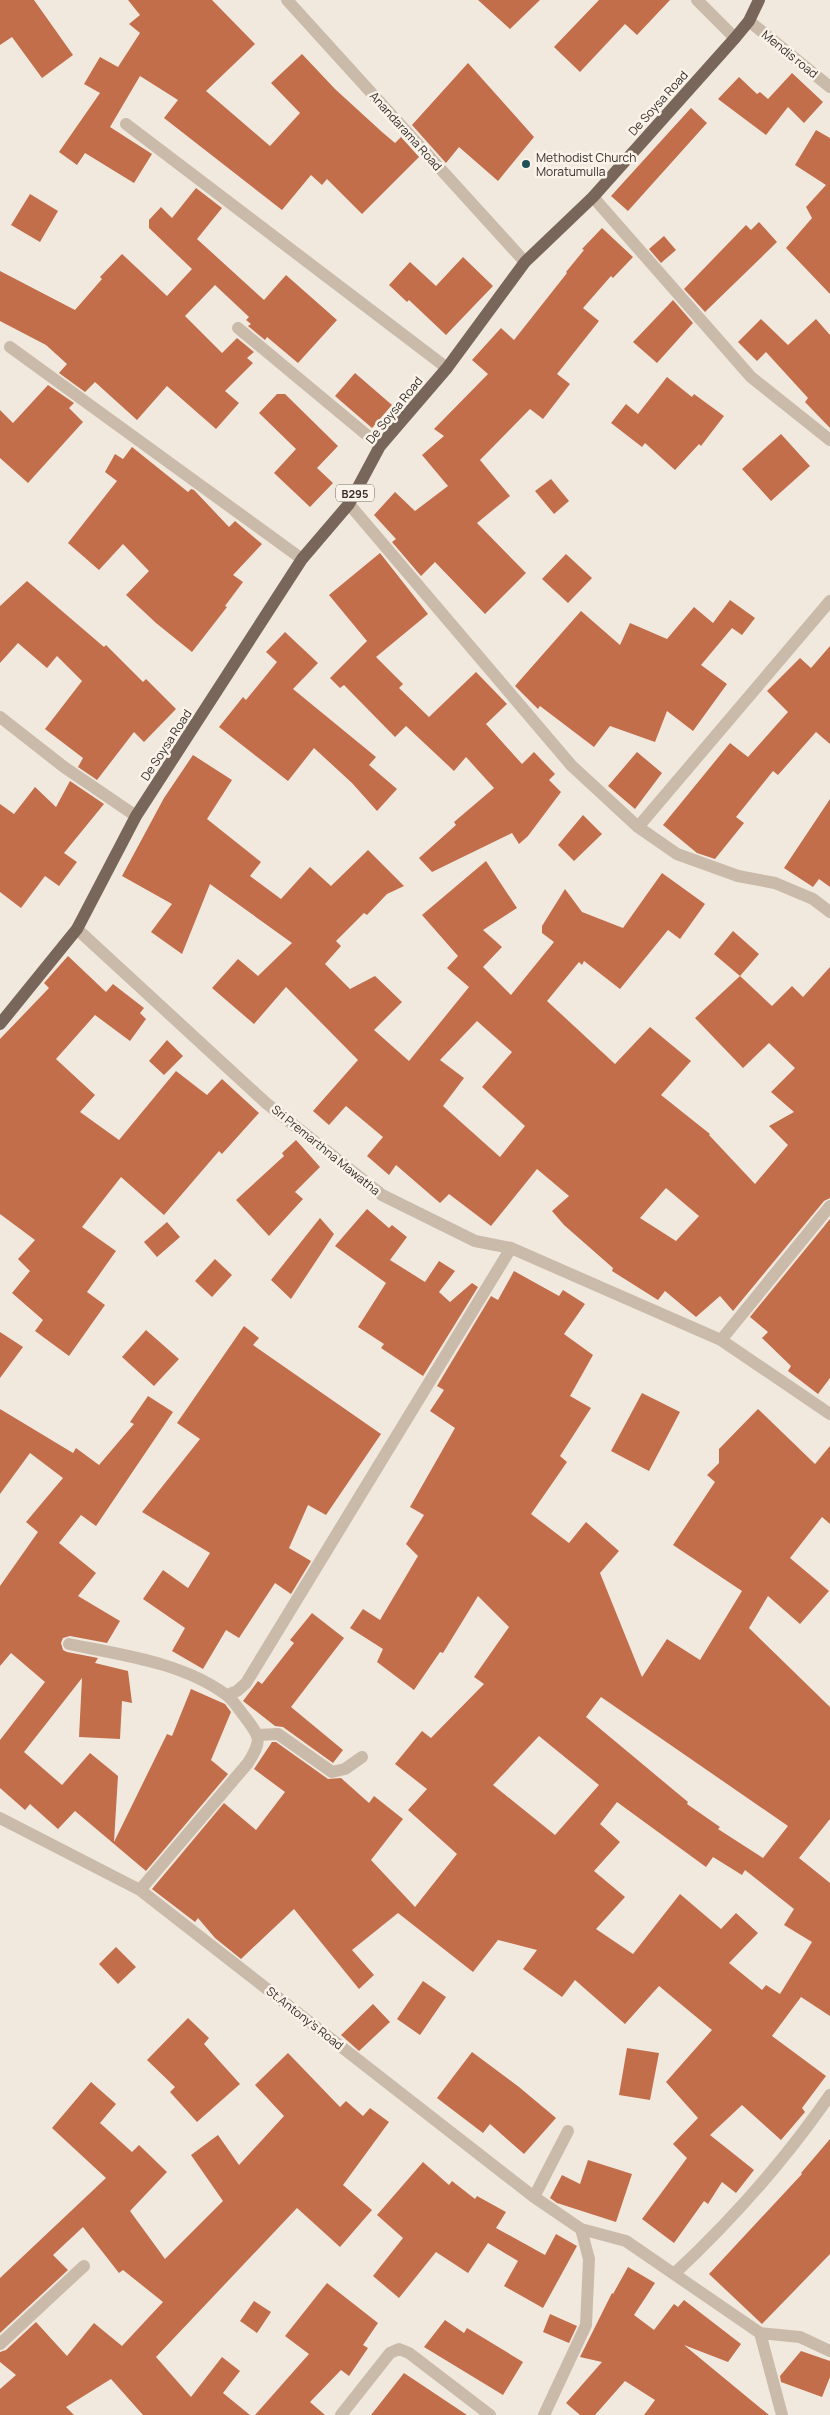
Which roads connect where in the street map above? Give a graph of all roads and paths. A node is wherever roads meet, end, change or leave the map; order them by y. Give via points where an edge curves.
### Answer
1 (287, 0) edge
2 (697, 0) edge
3 (759, 0) edge
4 (749, 21) junction
5 (735, 38) junction
6 (830, 87) edge
7 (126, 124) dead end
8 (593, 197) junction
9 (525, 262) junction
10 (238, 328) dead end
11 (10, 347) dead end
12 (447, 368) junction
13 (830, 440) edge
14 (380, 446) junction
15 (349, 504) junction
16 (302, 559) junction
17 (830, 601) edge
18 (0, 717) edge
19 (136, 816) junction
20 (638, 827) junction
21 (830, 912) edge
22 (77, 929) junction
23 (0, 1024) edge
24 (830, 1206) edge
25 (511, 1248) junction
26 (722, 1340) junction
27 (830, 1414) edge
28 (69, 1644) dead end
29 (227, 1695) junction
30 (258, 1735) junction
31 (362, 1757) dead end
32 (0, 1818) edge
33 (140, 1890) junction
34 (830, 2095) edge
35 (568, 2131) dead end
36 (534, 2197) junction
37 (581, 2229) junction
38 (84, 2266) dead end
39 (674, 2274) junction
40 (760, 2333) junction
41 (0, 2344) edge
42 (830, 2351) edge
43 (341, 2415) edge
44 (490, 2415) edge
45 (544, 2415) edge
46 (782, 2415) edge

1 - 9 street, Anandarama Road
2 - 5 street
3 - 4 main road, De Soysa Road / B295
4 - 5 main road, De Soysa Road / B295
4 - 6 street, Mendis road
5 - 8 main road, De Soysa Road / B295
7 - 12 street
8 - 9 main road, De Soysa Road / B295
8 - 13 street via 751,377
9 - 12 main road, De Soysa Road / B295
10 - 14 street
11 - 16 street
12 - 14 main road, De Soysa Road / B295
14 - 15 main road, De Soysa Road / B295
15 - 16 main road, De Soysa Road / B295
15 - 20 street via 572,765
16 - 19 main road, De Soysa Road / B295
17 - 20 street
18 - 19 street via 64,767
19 - 22 main road, De Soysa Road / B295
20 - 21 street via 677,854 738,876 775,883 813,899
22 - 23 main road, De Soysa Road / B295
22 - 25 street, Sri Premarthna Mawatha via 266,1102 382,1195 475,1241
24 - 26 street
25 - 26 street, Sri Premarthna Mawatha
25 - 29 street via 246,1683
26 - 27 street, Sri Premarthna Mawatha
28 - 29 street via 160,1664 203,1680
29 - 30 street
30 - 31 street via 278,1734 332,1772 345,1769
30 - 33 street via 259,1747 248,1764
32 - 33 street, St.Antony's Road
33 - 36 street, St.Antony's Road
34 - 39 street via 800,2138
35 - 36 street
36 - 37 street
37 - 39 street via 626,2241
37 - 45 street via 589,2260 586,2325
38 - 41 street
39 - 40 street
40 - 42 street via 800,2338
40 - 46 street
43 - 44 street via 390,2353 399,2349 409,2353

